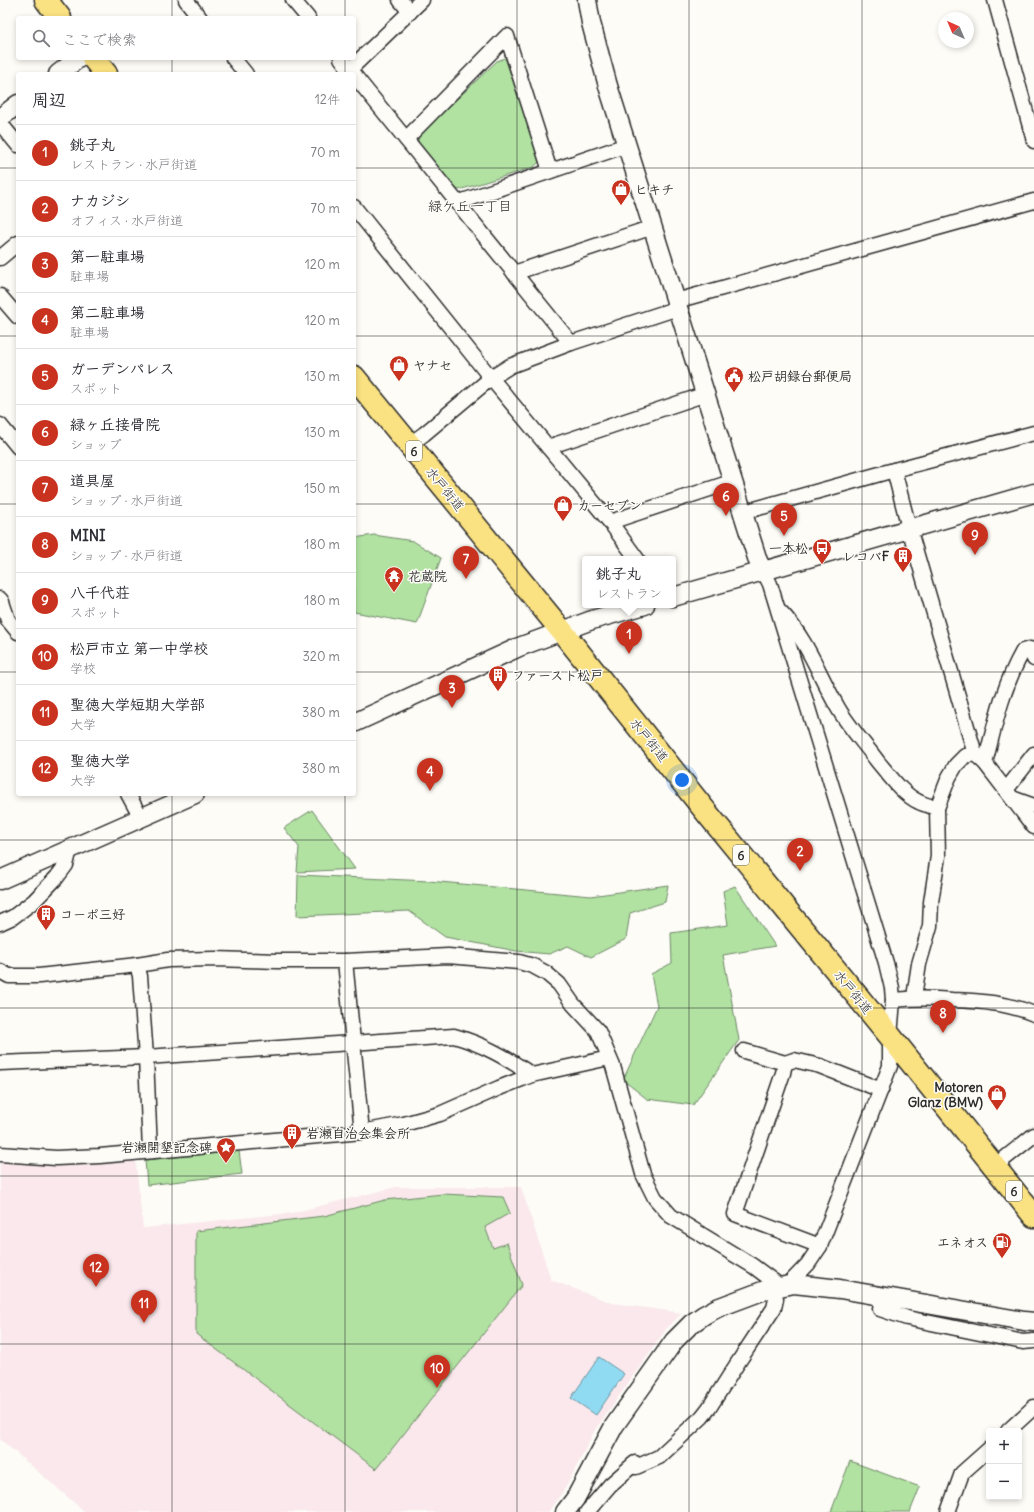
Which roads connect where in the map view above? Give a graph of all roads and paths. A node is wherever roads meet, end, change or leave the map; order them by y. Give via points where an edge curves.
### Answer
1 (46, 0) edge
2 (186, 0) edge
3 (293, 0) edge
4 (400, 0) edge
5 (422, 0) edge
6 (587, 0) edge
7 (995, 0) edge
8 (410, 12) junction
9 (58, 16) edge
10 (198, 16) edge
11 (306, 16) edge
12 (76, 60) edge
13 (95, 60) edge
14 (235, 60) edge
15 (341, 60) edge
16 (61, 72) edge
17 (104, 72) edge
18 (244, 72) edge
19 (350, 72) edge
20 (352, 72) edge
21 (356, 79) edge
22 (16, 106) edge
23 (0, 118) edge
24 (0, 123) edge
25 (406, 139) junction
26 (1034, 141) edge
27 (16, 143) edge
28 (627, 145) junction
29 (550, 171) junction
30 (1034, 201) edge
31 (457, 203) junction
32 (356, 209) edge
33 (653, 227) junction
34 (16, 245) edge
35 (0, 258) edge
36 (514, 273) junction
37 (0, 296) edge
38 (677, 305) junction
39 (16, 315) edge
40 (571, 343) junction
41 (492, 378) junction
42 (356, 379) edge
43 (706, 394) junction
44 (0, 425) edge
45 (1034, 433) edge
46 (16, 445) edge
47 (409, 445) junction
48 (548, 447) junction
49 (894, 470) junction
50 (734, 481) junction
51 (1034, 493) edge
52 (744, 512) junction
53 (610, 522) junction
54 (909, 528) junction
55 (635, 556) edge
56 (764, 572) junction
57 (676, 596) edge
58 (0, 599) edge
59 (634, 608) edge
60 (777, 608) junction
61 (16, 630) edge
62 (561, 630) junction
63 (1034, 658) edge
64 (356, 722) edge
65 (1034, 754) edge
66 (980, 758) junction
67 (1009, 794) junction
68 (129, 796) edge
69 (190, 796) edge
70 (1034, 806) edge
71 (937, 808) junction
72 (141, 818) junction
73 (1034, 827) edge
74 (70, 849) junction
75 (0, 880) edge
76 (0, 923) edge
77 (345, 961) junction
78 (137, 965) junction
79 (0, 971) edge
80 (914, 998) junction
81 (893, 1000) junction
82 (1034, 1014) edge
83 (890, 1036) junction
84 (352, 1044) junction
85 (744, 1051) dead end
86 (146, 1057) junction
87 (609, 1058) junction
88 (0, 1063) edge
89 (785, 1063) junction
90 (532, 1075) junction
91 (881, 1090) junction
92 (362, 1132) junction
93 (1034, 1135) edge
94 (150, 1151) junction
95 (0, 1154) edge
96 (994, 1167) junction
97 (1034, 1216) edge
98 (820, 1246) junction
99 (780, 1286) junction
100 (882, 1296) junction
101 (1034, 1322) edge
102 (1034, 1341) edge
103 (1034, 1407) edge
104 (1011, 1428) edge
105 (986, 1451) edge
106 (565, 1512) edge
107 (587, 1512) edge
108 (948, 1512) edge

1 - 9 highway
2 - 10 street
3 - 11 street
4 - 8 street
5 - 8 street
6 - 28 street via 608,86
7 - 26 street
8 - 20 street
12 - 16 street
13 - 17 highway
14 - 18 street
15 - 19 street
21 - 25 street
22 - 23 street
24 - 27 street
25 - 29 street via 507,36
25 - 31 street
28 - 29 street
28 - 33 street
29 - 31 street
30 - 38 street
31 - 36 street
32 - 41 street
33 - 36 street
33 - 38 street
34 - 35 street
36 - 40 street
37 - 39 street
38 - 40 street
38 - 43 street
40 - 41 street via 510,366
41 - 47 street
41 - 48 street
42 - 47 highway, 水戸街道 / 6
43 - 48 street
43 - 50 street
44 - 46 street
45 - 49 street
47 - 62 highway, 水戸街道 / 6
48 - 53 street
49 - 52 street
49 - 54 street
50 - 52 street
50 - 53 street
51 - 54 street
52 - 56 street via 758,561
53 - 55 street
54 - 56 street
54 - 66 street
56 - 57 street
56 - 60 street
58 - 61 street via 8,620
59 - 62 street
60 - 71 street via 791,622 803,640 838,708 893,781 910,797
60 - 81 street via 886,963
62 - 64 street
62 - 83 highway, 水戸街道 / 6
63 - 66 street via 1030,649 1023,651 1016,663
65 - 67 street
66 - 67 street
66 - 71 street via 964,756 949,778
67 - 70 street
67 - 73 street
68 - 72 street
69 - 72 street
71 - 80 street via 938,856 930,926 919,964
72 - 74 street
74 - 75 street
74 - 76 street via 66,865 48,887 13,917
77 - 78 street via 215,959 168,960
77 - 84 street
77 - 87 street via 448,956 518,962 533,966 559,984 573,1004 586,1016 598,1031
78 - 79 street via 39,976 9,976
78 - 86 street
80 - 81 street
80 - 82 street via 984,1001
81 - 83 street
83 - 91 street via 890,1066
83 - 96 highway, 水戸街道 / 6
84 - 86 street
84 - 90 street via 454,1036 473,1041 503,1055
84 - 92 street
85 - 89 street
86 - 88 street
86 - 94 street
87 - 90 street
87 - 99 street via 643,1174 655,1198 671,1216 753,1266
89 - 91 street via 794,1060 820,1066
89 - 98 street via 735,1214
90 - 92 street via 440,1114
91 - 98 street
92 - 94 street
93 - 96 street
94 - 95 street via 56,1158
96 - 97 highway, 水戸街道 / 6
98 - 99 street via 808,1264
99 - 100 street via 816,1286
99 - 106 street via 717,1308 691,1324 674,1341 614,1426 575,1499
99 - 107 street via 774,1308 702,1417 660,1457 635,1465 610,1485
100 - 101 street
100 - 102 street via 880,1309 907,1318 1023,1342
103 - 104 street
105 - 108 street via 962,1473

